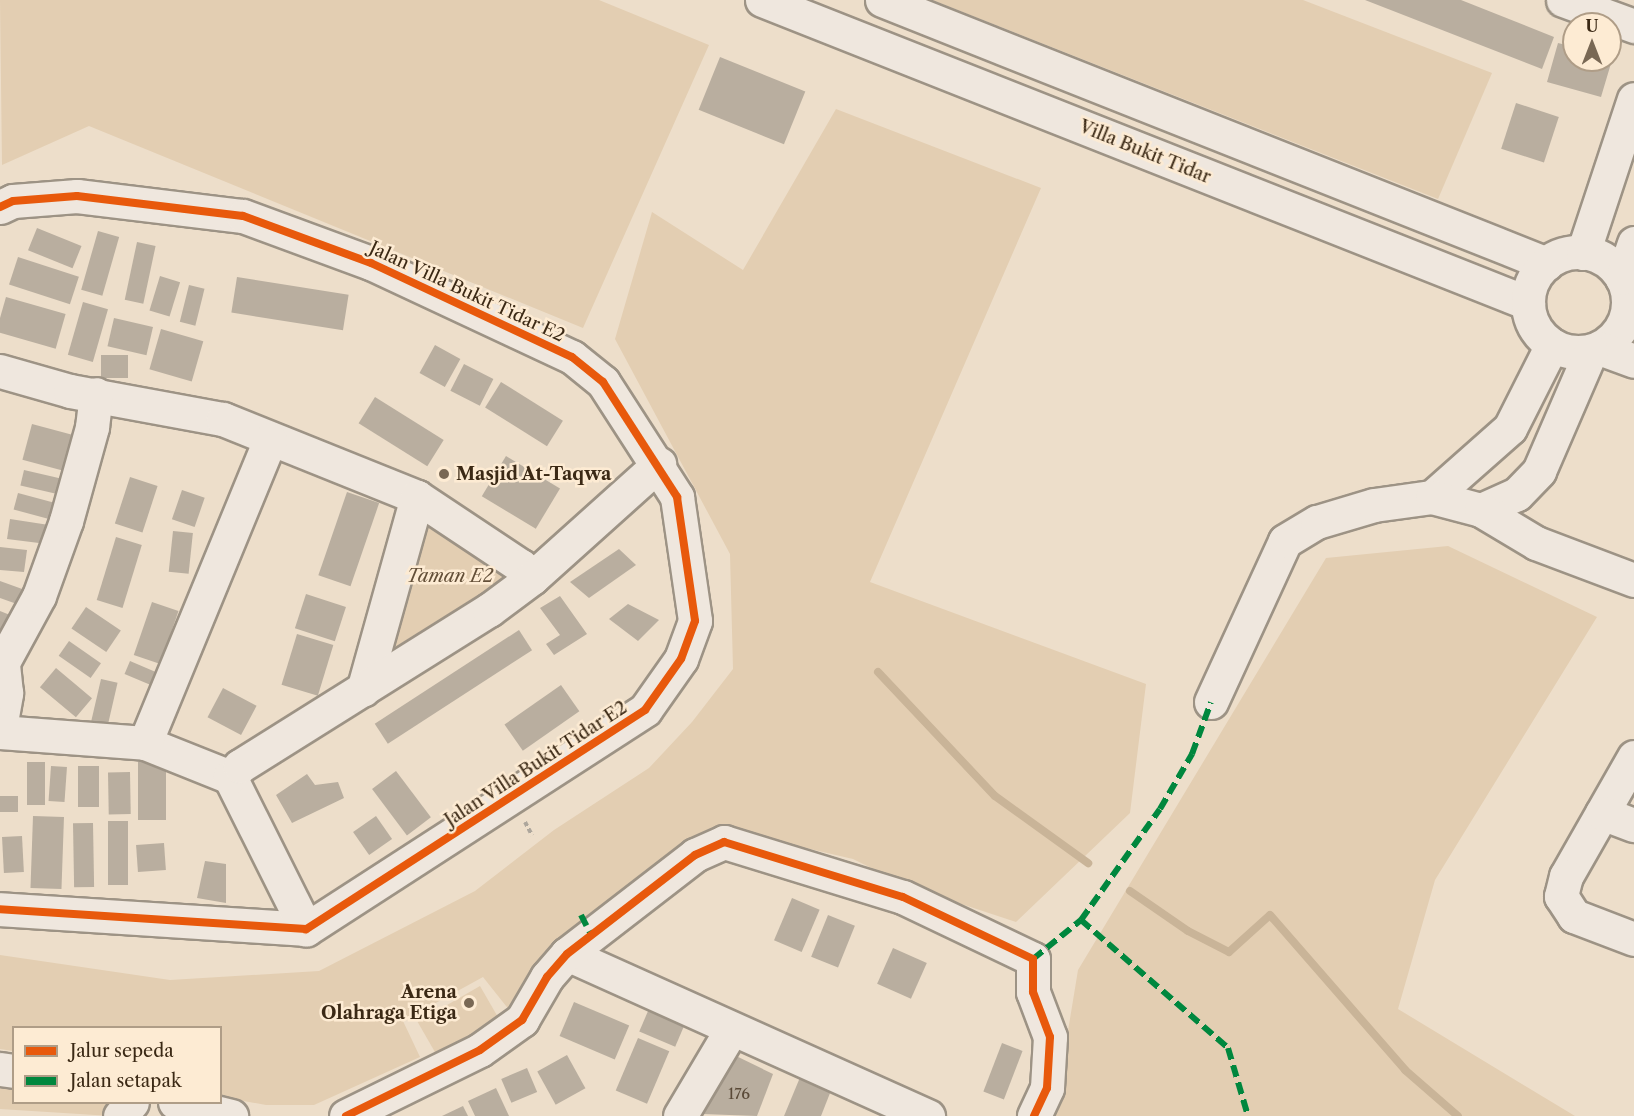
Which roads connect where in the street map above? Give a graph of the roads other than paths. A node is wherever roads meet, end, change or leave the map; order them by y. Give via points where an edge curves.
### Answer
1 (762, 0) edge
2 (882, 0) edge
3 (1563, 0) edge
4 (1634, 26) edge
5 (1634, 99) edge
6 (0, 207) edge
7 (1634, 243) edge
8 (1583, 253) junction
9 (1547, 264) junction
10 (1628, 291) edge
11 (1528, 303) junction
12 (1552, 345) junction
13 (1595, 349) junction
14 (1634, 362) edge
15 (0, 371) edge
16 (96, 394) junction
17 (270, 440) junction
18 (659, 464) junction
19 (1455, 474) junction
20 (417, 497) junction
21 (1432, 497) junction
22 (1481, 510) junction
23 (532, 578) junction
24 (1634, 580) edge
25 (2, 662) edge
26 (363, 690) junction
27 (1211, 702) dead end
28 (0, 728) edge
29 (0, 732) edge
30 (145, 743) junction
31 (1634, 757) edge
32 (230, 777) junction
33 (1602, 813) junction
34 (1634, 825) edge
35 (0, 909) edge
36 (306, 929) junction
37 (1634, 939) edge
38 (567, 954) junction
39 (731, 1030) junction
40 (130, 1104) edge
41 (184, 1104) edge
42 (872, 1105) edge
43 (120, 1116) edge
44 (231, 1116) edge
45 (346, 1116) edge
46 (680, 1116) edge
47 (928, 1116) edge
48 (1034, 1116) edge

1 - 11 street, Villa Bukit Tidar
2 - 9 street
3 - 4 street
5 - 8 street
6 - 18 street, Jalan Villa Bukit Tidar E2 via 13,201 77,196 243,216 371,262 572,357 603,382
7 - 10 street
8 - 9 street via 1566,254
8 - 10 street via 1606,261
9 - 11 street via 1533,282
10 - 13 street via 1625,321
11 - 12 street via 1536,328
12 - 13 street via 1569,352
12 - 19 street via 1510,428 1490,450
13 - 14 street
13 - 22 street via 1539,471 1517,494
15 - 16 street
16 - 17 street via 223,419
16 - 25 street via 92,427 66,521 39,596
17 - 20 street
17 - 30 street
18 - 23 street
18 - 36 street, Jalan Villa Bukit Tidar E2 via 677,497 694,621 681,659 645,710
19 - 21 street
19 - 22 street
20 - 23 street via 521,566
20 - 26 street
21 - 22 street
21 - 27 street via 1374,505 1317,522 1285,541
22 - 24 street via 1536,543
23 - 26 street
25 - 28 street via 6,693
26 - 32 street via 240,766
29 - 30 street
30 - 32 street
31 - 33 street
32 - 36 street
33 - 34 street
33 - 37 street via 1566,876 1561,896 1574,916
35 - 36 street
38 - 39 street
38 - 45 street via 547,977 522,1020 480,1050
38 - 48 street via 695,855 724,842 903,897 1032,959 1032,992 1050,1037 1047,1088
39 - 42 street
39 - 46 street
40 - 43 street
41 - 44 street
42 - 47 street

